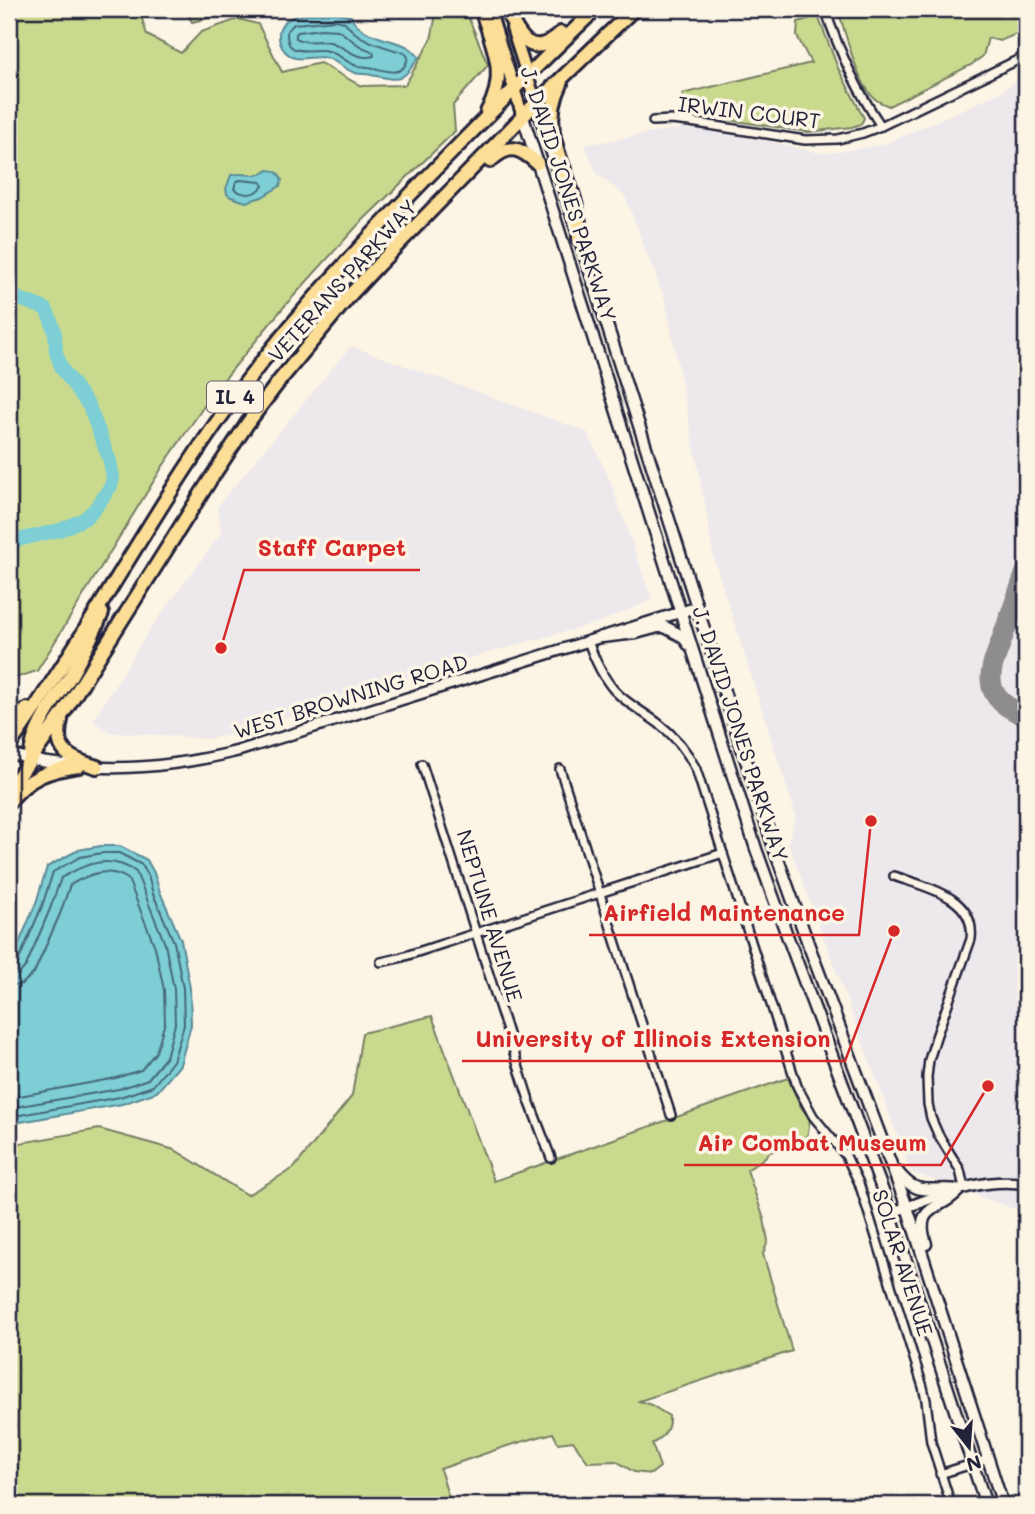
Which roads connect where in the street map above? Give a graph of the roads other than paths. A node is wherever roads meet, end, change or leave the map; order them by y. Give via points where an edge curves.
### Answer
1 (481, 9) edge
2 (489, 9) edge
3 (506, 9) edge
4 (587, 9) edge
5 (596, 9) edge
6 (633, 9) edge
7 (825, 9) edge
8 (1026, 56) edge
9 (572, 68) junction
10 (527, 76) junction
11 (514, 90) junction
12 (536, 103) junction
13 (523, 117) junction
14 (653, 121) dead end
15 (481, 122) junction
16 (881, 126) junction
17 (537, 163) junction
18 (407, 234) junction
19 (579, 239) junction
20 (116, 580) junction
21 (697, 607) junction
22 (680, 612) junction
23 (601, 637) junction
24 (588, 641) junction
25 (73, 648) junction
26 (692, 650) junction
27 (64, 712) junction
28 (9, 724) edge
29 (9, 746) edge
30 (9, 754) edge
31 (32, 759) junction
32 (422, 764) dead end
33 (79, 766) junction
34 (97, 767) junction
35 (561, 769) dead end
36 (9, 790) edge
37 (9, 802) edge
38 (723, 853) junction
39 (894, 876) dead end
40 (599, 893) junction
41 (476, 933) junction
42 (381, 962) dead end
43 (671, 1115) dead end
44 (551, 1158) dead end
45 (890, 1161) junction
46 (1026, 1184) edge
47 (961, 1189) junction
48 (907, 1207) junction
49 (890, 1213) junction
50 (948, 1334) junction
51 (988, 1459) junction
52 (972, 1464) junction
53 (940, 1474) junction
54 (951, 1505) edge
55 (986, 1505) edge
56 (1003, 1505) edge

1 - 15 highway via 499,67 492,104
2 - 11 main road, J. DAVID JONES PARKWAY
3 - 4 highway via 523,40 543,45
3 - 10 main road, J. DAVID JONES PARKWAY
5 - 10 highway, VETERANS PARKWAY / IL 4
6 - 9 highway, VETERANS PARKWAY / IL 4
7 - 16 street via 852,78
8 - 16 street, IRWIN COURT
9 - 12 highway, VETERANS PARKWAY / IL 4
9 - 19 highway via 556,93 552,126 578,216
10 - 11 highway, VETERANS PARKWAY / IL 4
10 - 12 main road, J. DAVID JONES PARKWAY
11 - 13 main road, J. DAVID JONES PARKWAY
11 - 15 highway, VETERANS PARKWAY / IL 4
12 - 13 highway, VETERANS PARKWAY / IL 4
12 - 19 main road, J. DAVID JONES PARKWAY
13 - 17 main road, J. DAVID JONES PARKWAY
13 - 18 highway, VETERANS PARKWAY / IL 4
14 - 16 street, IRWIN COURT via 690,122 806,140 838,139
15 - 20 highway, VETERANS PARKWAY / IL 4 via 296,319 226,409
17 - 18 highway via 519,150 504,150 422,229
17 - 22 main road, J. DAVID JONES PARKWAY
18 - 27 highway, VETERANS PARKWAY / IL 4 via 351,293 247,424
19 - 21 main road, J. DAVID JONES PARKWAY
20 - 25 highway, VETERANS PARKWAY / IL 4
20 - 31 highway via 97,627 36,732
21 - 22 street, WEST BROWNING ROAD
21 - 45 main road, J. DAVID JONES PARKWAY via 779,861
22 - 23 street, WEST BROWNING ROAD
22 - 26 main road, J. DAVID JONES PARKWAY
23 - 24 street, WEST BROWNING ROAD
23 - 26 main road via 659,626 684,638
24 - 34 street, WEST BROWNING ROAD via 219,756 165,765
24 - 38 street, SOLAR AVENUE via 593,658 614,690 667,730 687,753
25 - 28 highway via 61,657 27,709
25 - 29 highway, VETERANS PARKWAY / IL 4
26 - 49 main road, J. DAVID JONES PARKWAY via 756,849
27 - 31 highway, VETERANS PARKWAY / IL 4
27 - 34 highway via 59,732 62,748 70,757
30 - 31 street, WEST BROWNING ROAD
31 - 33 street, WEST BROWNING ROAD
31 - 36 highway, VETERANS PARKWAY / IL 4
32 - 41 street, NEPTUNE AVENUE
33 - 34 street, WEST BROWNING ROAD
33 - 37 highway via 33,779
35 - 40 street
38 - 40 street
38 - 53 street, SOLAR AVENUE via 797,1086 813,1116 846,1156 859,1183 923,1387
39 - 47 street via 954,899 971,927 927,1077 932,1118 960,1170
40 - 41 street
40 - 43 street
41 - 42 street
41 - 44 street, NEPTUNE AVENUE
45 - 47 main road via 914,1188
45 - 48 main road, J. DAVID JONES PARKWAY
46 - 47 street via 998,1181
47 - 48 street
47 - 50 main road via 926,1214 922,1226 946,1307
48 - 49 street
48 - 50 main road, J. DAVID JONES PARKWAY
49 - 52 main road, J. DAVID JONES PARKWAY
50 - 51 main road, J. DAVID JONES PARKWAY
51 - 52 street
51 - 56 main road, J. DAVID JONES PARKWAY
52 - 53 street
52 - 55 main road, J. DAVID JONES PARKWAY
53 - 54 street, SOLAR AVENUE

